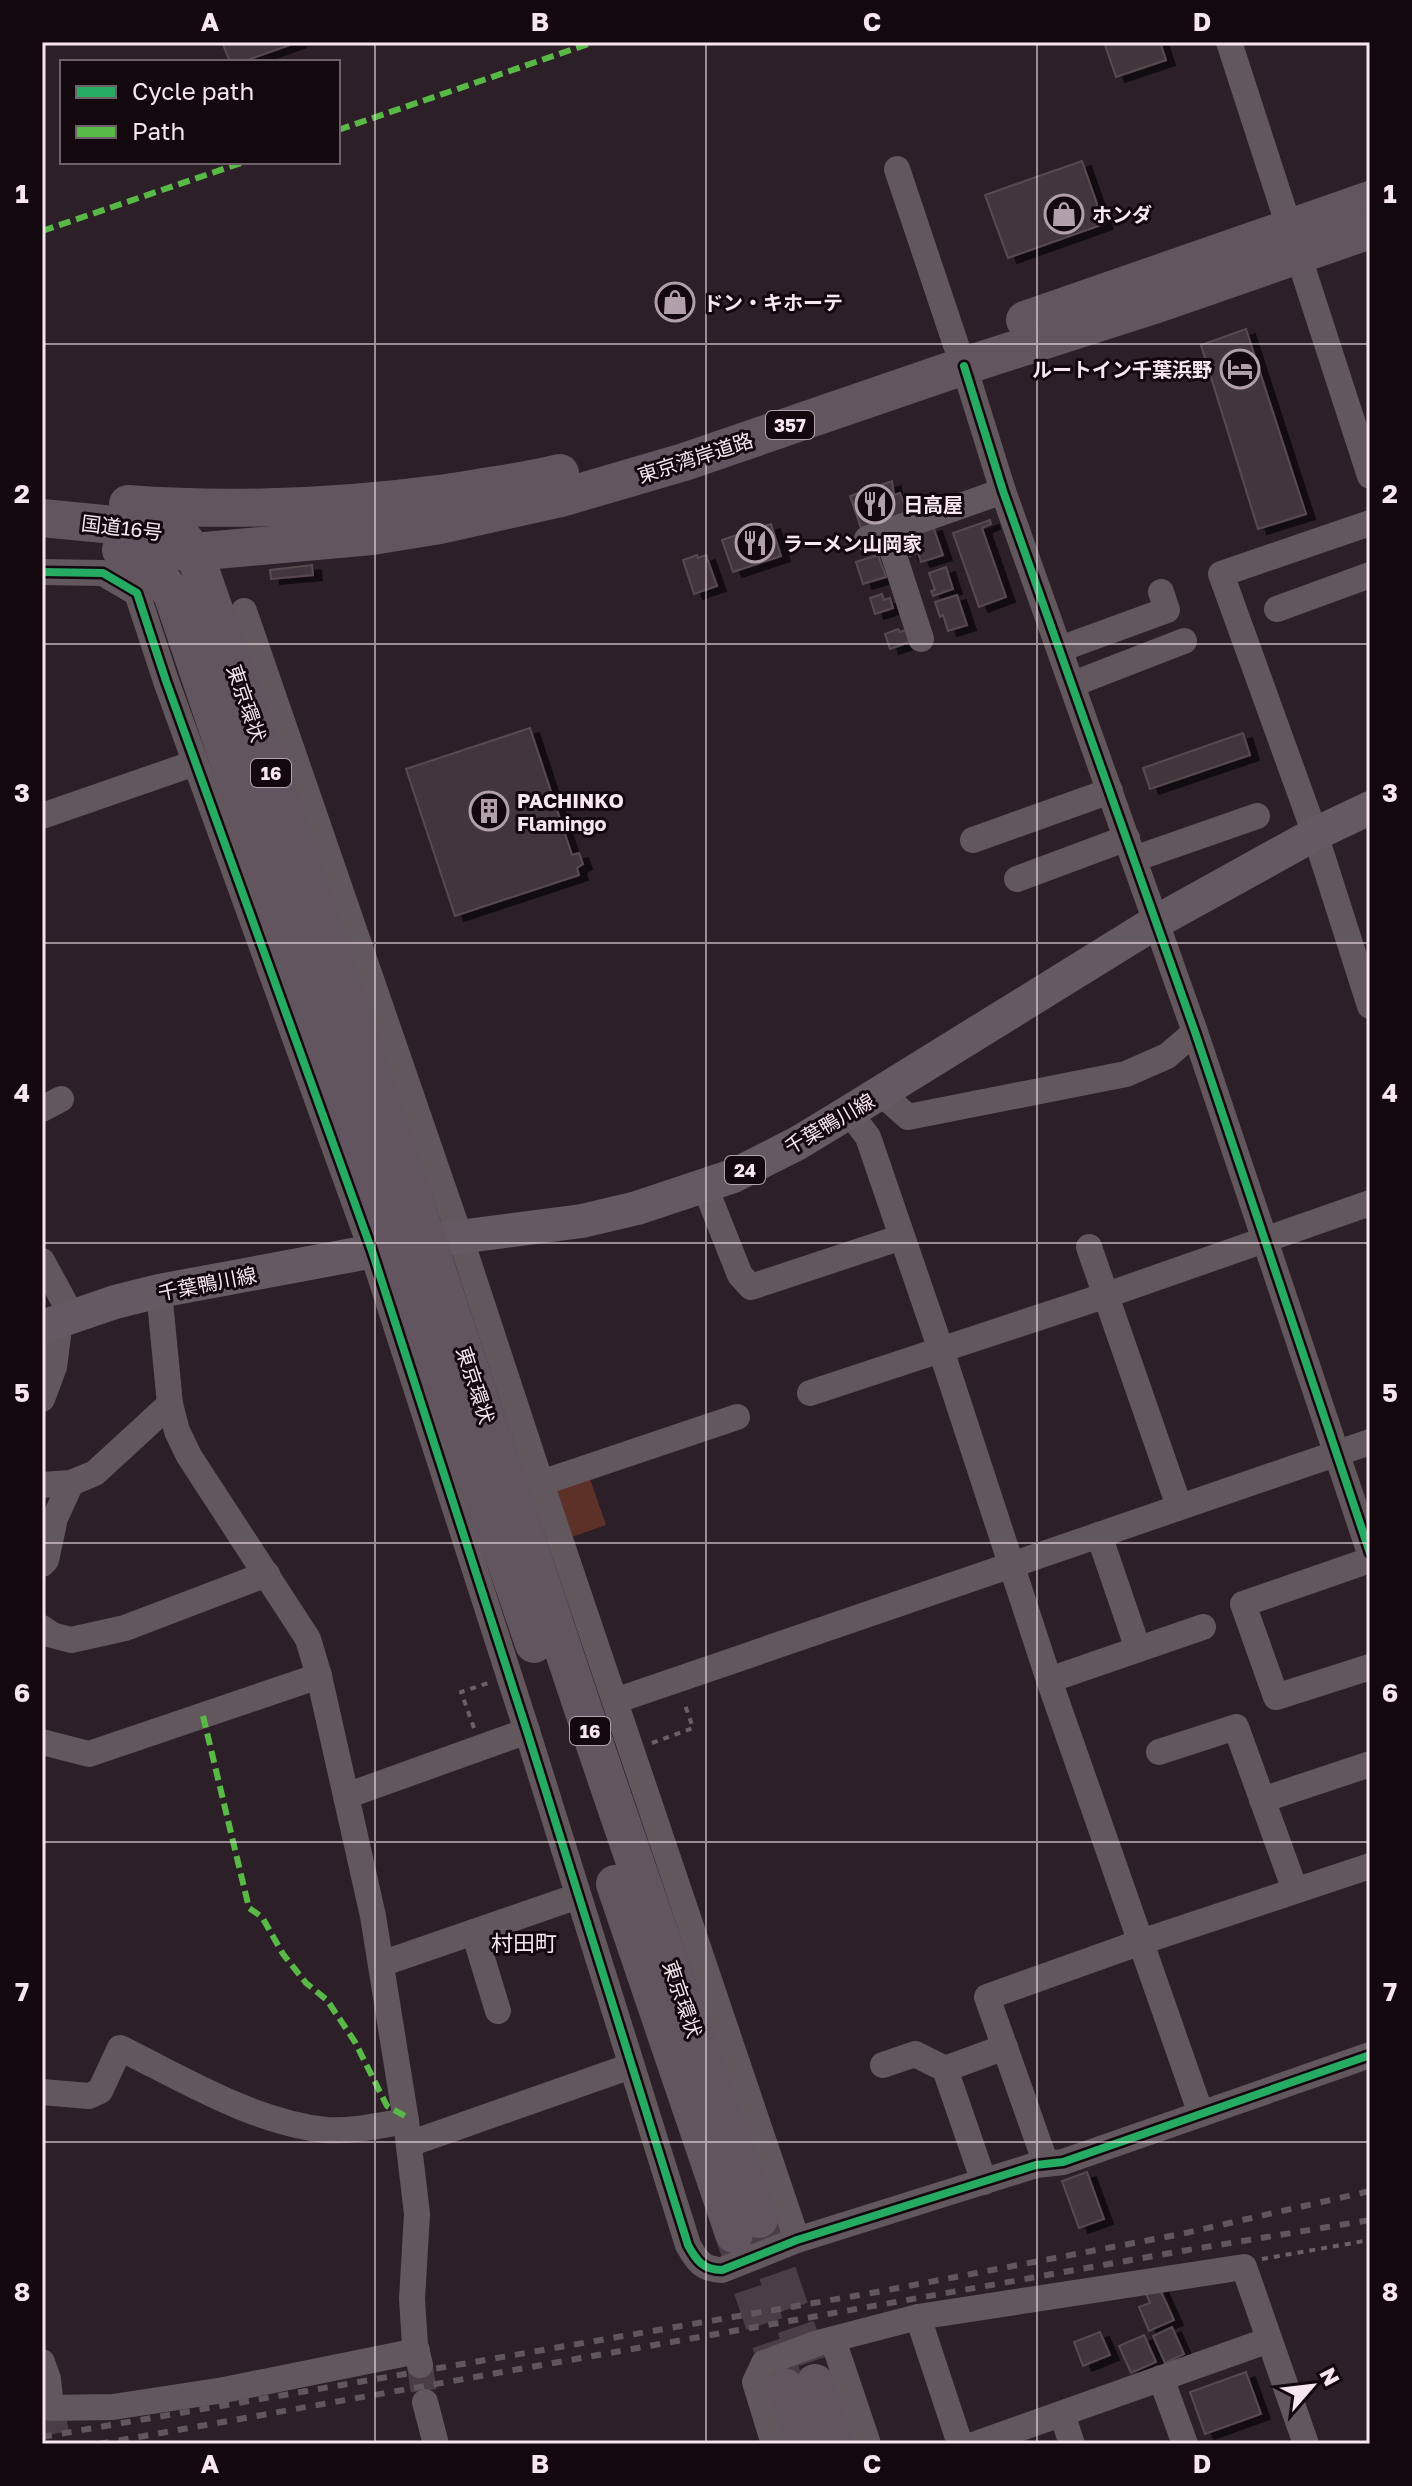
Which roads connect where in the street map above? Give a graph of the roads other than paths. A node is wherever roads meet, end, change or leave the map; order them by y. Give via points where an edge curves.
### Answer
1 (1229, 42) edge
2 (897, 169) dead end
3 (1370, 200) edge
4 (1370, 230) edge
5 (1294, 242) junction
6 (960, 356) junction
7 (1370, 476) edge
8 (1003, 491) junction
9 (42, 496) edge
10 (218, 508) junction
11 (42, 518) edge
12 (1370, 523) edge
13 (42, 541) edge
14 (187, 548) junction
15 (121, 550) junction
16 (42, 572) edge
17 (1370, 575) edge
18 (1161, 592) dead end
19 (1277, 609) dead end
20 (244, 611) dead end
21 (921, 639) dead end
22 (1184, 641) dead end
23 (1060, 649) junction
24 (1073, 684) junction
25 (195, 763) junction
26 (1110, 791) junction
27 (1370, 808) edge
28 (42, 816) edge
29 (1257, 816) dead end
30 (252, 827) junction
31 (1315, 834) junction
32 (973, 840) dead end
33 (1131, 849) junction
34 (1017, 879) dead end
35 (1156, 922) junction
36 (1370, 1006) edge
37 (1195, 1032) junction
38 (881, 1093) junction
39 (849, 1112) junction
40 (705, 1187) junction
41 (1370, 1203) edge
42 (902, 1237) junction
43 (1264, 1239) junction
44 (414, 1244) junction
45 (1089, 1247) dead end
46 (42, 1261) edge
47 (159, 1291) junction
48 (1107, 1295) junction
49 (58, 1322) edge
50 (941, 1350) junction
51 (810, 1393) dead end
52 (42, 1399) edge
53 (170, 1404) junction
54 (737, 1417) dead end
55 (1370, 1442) edge
56 (1335, 1454) junction
57 (71, 1483) junction
58 (541, 1483) junction
59 (42, 1485) edge
60 (1179, 1506) junction
61 (1099, 1535) junction
62 (1370, 1553) edge
63 (1370, 1560) edge
64 (489, 1562) junction
65 (42, 1564) edge
66 (1011, 1565) junction
67 (267, 1574) junction
68 (1203, 1627) dead end
69 (42, 1628) edge
70 (1138, 1649) junction
71 (1370, 1667) edge
72 (319, 1676) junction
73 (1049, 1680) junction
74 (615, 1701) junction
75 (527, 1731) junction
76 (42, 1742) edge
77 (1159, 1752) dead end
78 (1370, 1764) edge
79 (346, 1796) junction
80 (1262, 1800) junction
81 (1370, 1866) edge
82 (1295, 1890) junction
83 (578, 1896) junction
84 (474, 1932) junction
85 (1141, 1942) junction
86 (381, 1964) junction
87 (498, 2011) dead end
88 (1005, 2047) junction
89 (1370, 2055) edge
90 (883, 2065) dead end
91 (631, 2066) junction
92 (945, 2069) junction
93 (42, 2092) edge
94 (1201, 2114) junction
95 (408, 2132) junction
96 (1046, 2164) junction
97 (984, 2182) junction
98 (797, 2240) junction
99 (918, 2317) junction
100 (833, 2340) junction
101 (1269, 2340) junction
102 (44, 2374) edge
103 (1161, 2378) junction
104 (425, 2402) tunnel mouth
105 (1062, 2414) junction
106 (436, 2444) edge
107 (774, 2444) edge
108 (805, 2444) edge
109 (835, 2444) edge
110 (868, 2444) edge
111 (960, 2444) edge
112 (976, 2444) edge
113 (1072, 2444) edge
114 (1185, 2444) edge
115 (1306, 2444) edge

1 - 5 street
2 - 6 street
3 - 5 highway, 東京湾岸道路 / 357
4 - 5 highway, 東京湾岸道路 / 357
5 - 6 highway, 東京湾岸道路 / 357
5 - 7 street
6 - 8 street
6 - 10 highway, 東京湾岸道路 / 357 via 551,475 408,498
6 - 14 highway, 東京湾岸道路 / 357 via 684,462 561,498 372,536
8 - 21 street via 876,535
8 - 23 street
9 - 10 highway, 東京湾岸道路 / 357
10 - 14 highway via 195,524
11 - 14 highway, 国道16号 via 166,530 181,536
12 - 31 street via 1221,574
13 - 15 highway, 東京湾岸道路 / 16
14 - 15 highway, 東京湾岸道路 / 357
14 - 30 highway, 東京環状 / 16 via 179,560 181,575 232,720
14 - 44 highway, 東京環状 / 16 via 266,759
15 - 30 highway, 東京環状 / 16 via 156,571 172,594
16 - 25 street via 103,573 137,593
17 - 19 street
18 - 23 street via 1167,610
20 - 44 street via 436,1166
22 - 24 street
23 - 24 street
24 - 26 street
25 - 28 street
25 - 44 street via 351,1191
26 - 32 street
26 - 33 street
27 - 31 main road, 千葉鴨川線 / 24
29 - 33 street
30 - 44 highway, 東京環状 / 16
31 - 35 main road, 千葉鴨川線 / 24
31 - 36 street
33 - 34 street
33 - 35 street
35 - 37 street
35 - 38 main road, 千葉鴨川線 / 24
37 - 38 street via 1167,1056 1126,1074 908,1117
37 - 43 street
38 - 39 main road, 千葉鴨川線 / 24
39 - 40 main road, 千葉鴨川線 / 24
39 - 42 street via 868,1137
40 - 42 street via 740,1275 751,1287
40 - 44 main road, 千葉鴨川線 / 24 via 582,1221
41 - 43 street
42 - 50 street
43 - 48 street
43 - 56 street
44 - 47 main road, 千葉鴨川線 / 24
44 - 58 street via 488,1322
44 - 64 highway, 東京環状 / 16
44 - 64 highway, 東京環状 / 16 via 584,1713 747,2226
45 - 48 street
46 - 49 street
47 - 49 main road, 千葉鴨川線 / 24
47 - 53 street
48 - 50 street
48 - 60 street
49 - 52 street via 54,1367
50 - 51 street
50 - 66 street
53 - 57 street via 95,1473
53 - 67 street via 189,1456
54 - 58 street
55 - 56 street
56 - 60 street
56 - 62 street
57 - 59 street
57 - 65 street
58 - 74 street
60 - 61 street
61 - 66 street
61 - 70 street
63 - 71 street via 1243,1604 1276,1697
64 - 75 street
66 - 73 street
66 - 74 street
67 - 69 street via 125,1628 71,1640
67 - 72 street via 308,1639
68 - 70 street
70 - 73 street
72 - 76 street via 89,1754
72 - 79 street
73 - 85 street
74 - 98 street
75 - 79 street
75 - 83 street
77 - 80 street via 1236,1727
78 - 80 street
79 - 86 street
80 - 82 street
81 - 82 street
82 - 85 street
83 - 84 street
83 - 91 street
84 - 86 street
84 - 87 street
85 - 88 street via 987,1997
85 - 94 street
86 - 95 street
88 - 92 street
88 - 96 street
89 - 94 street
90 - 92 street via 915,2054
91 - 95 street
91 - 98 street via 697,2261 710,2270 722,2270
92 - 97 street
93 - 95 street via 89,2096 100,2091 120,2048 279,2122 329,2130
94 - 96 street
95 - 102 street via 417,2214 412,2299 418,2358 113,2407 51,2408
96 - 97 street
97 - 98 street
99 - 100 street
99 - 101 street via 1244,2267
99 - 111 street
100 - 107 street via 764,2363 755,2382
100 - 110 street
101 - 103 street
101 - 115 street
103 - 105 street
103 - 114 street
104 - 106 street
105 - 112 street
105 - 113 street
108 - 109 highway via 801,2386

